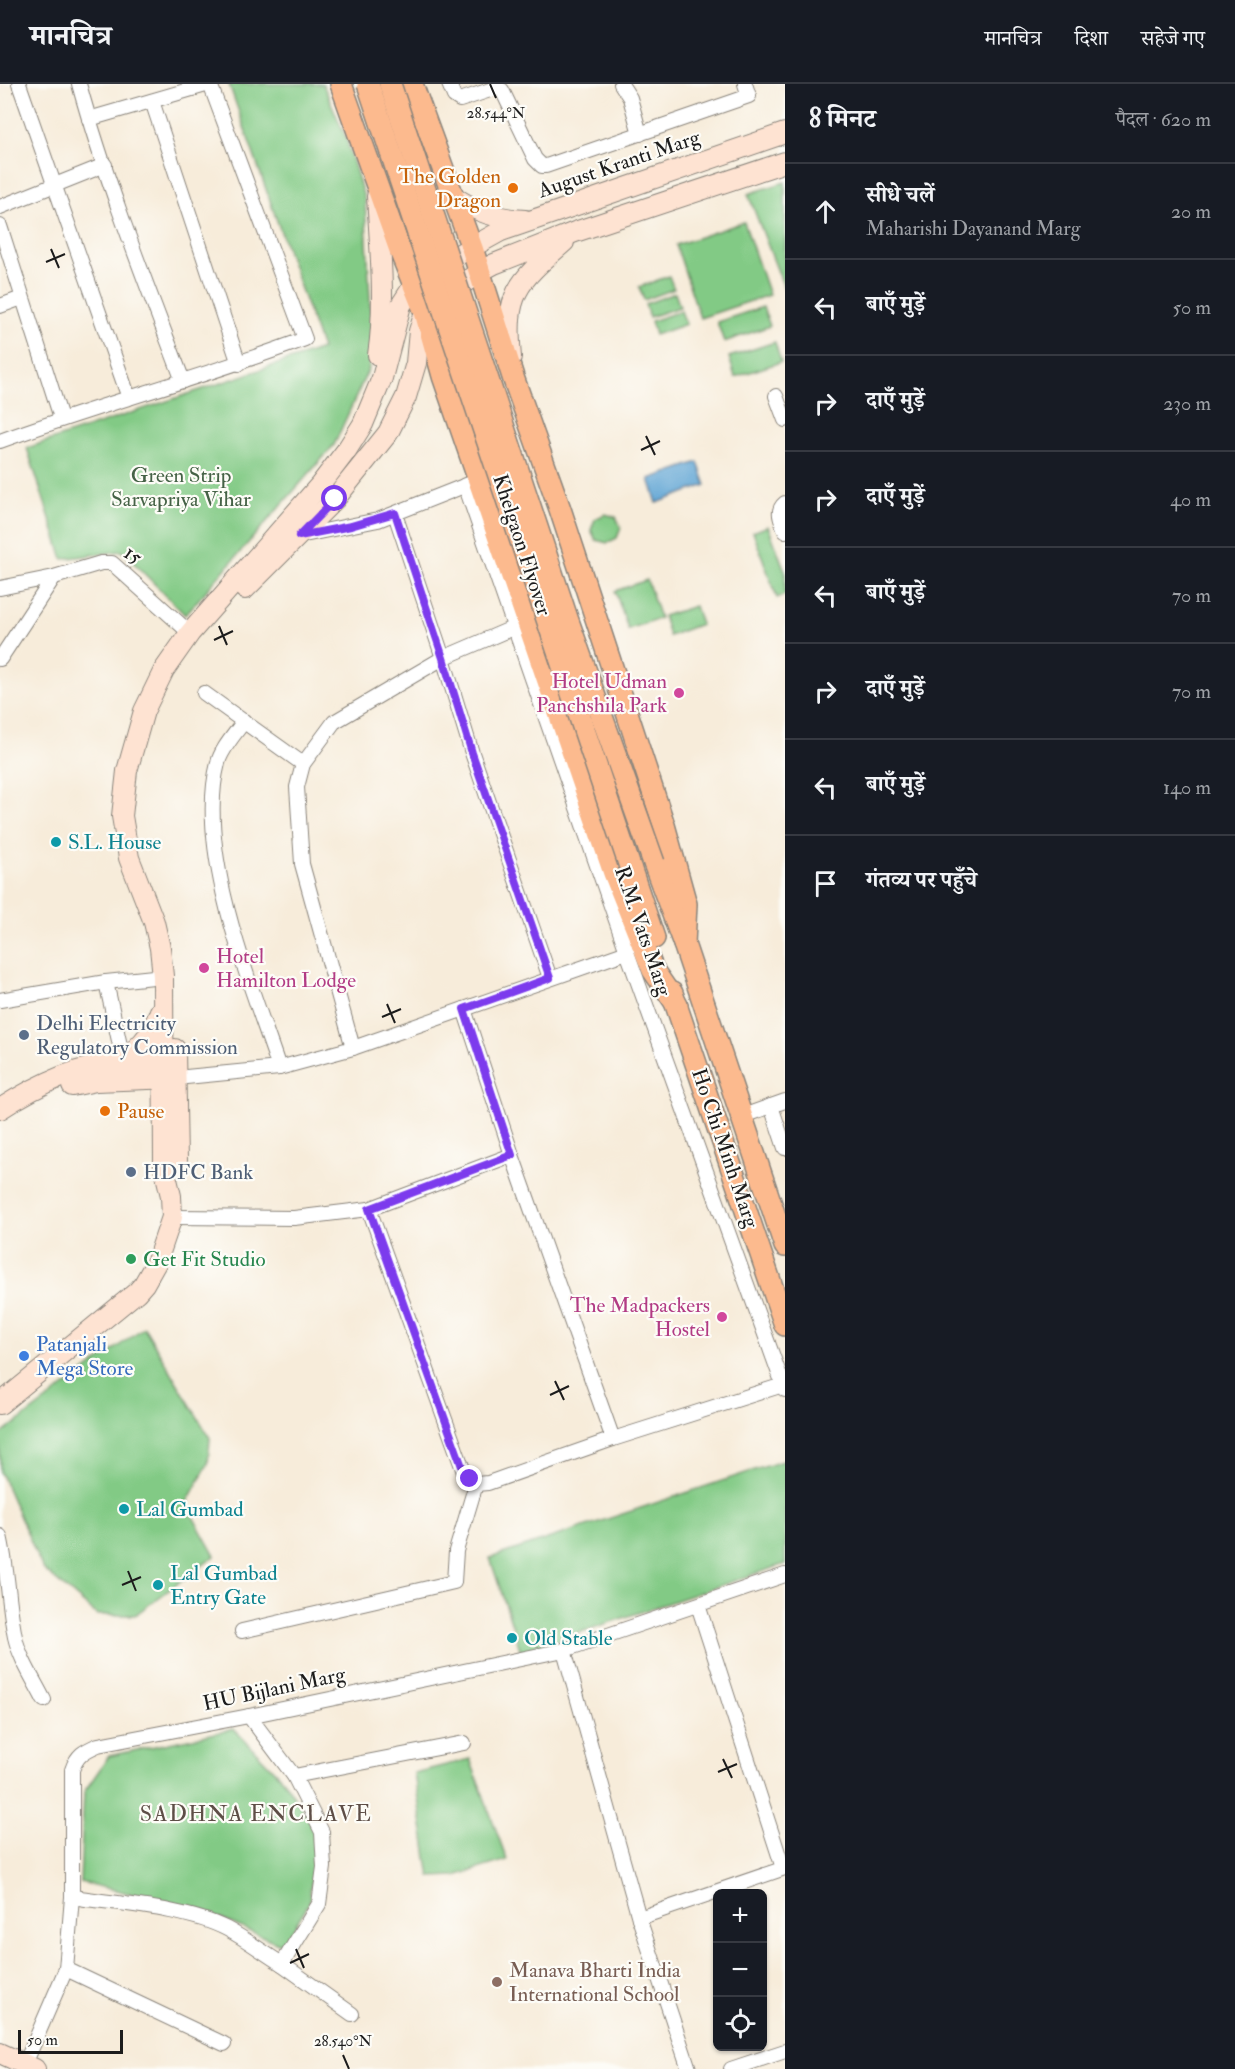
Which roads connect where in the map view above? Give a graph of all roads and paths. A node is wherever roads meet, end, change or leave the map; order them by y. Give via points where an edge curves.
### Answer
1 (19, 84) edge
2 (79, 84) edge
3 (209, 84) edge
4 (341, 84) edge
5 (368, 84) edge
6 (390, 84) edge
7 (449, 84) edge
8 (621, 84) edge
9 (745, 84) edge
10 (415, 93) edge
11 (152, 101) junction
12 (89, 119) junction
13 (356, 124) junction
14 (785, 133) edge
15 (639, 134) junction
16 (785, 162) edge
17 (105, 165) junction
18 (376, 181) junction
19 (54, 185) junction
20 (453, 196) junction
21 (0, 207) edge
22 (529, 220) junction
23 (0, 226) edge
24 (575, 232) junction
25 (2, 241) edge
26 (472, 248) junction
27 (479, 272) junction
28 (414, 285) junction
29 (22, 298) junction
30 (0, 306) edge
31 (425, 312) junction
32 (240, 364) junction
33 (513, 377) junction
34 (183, 381) junction
35 (776, 396) dead end
36 (129, 398) junction
37 (371, 405) junction
38 (61, 418) junction
39 (785, 420) edge
40 (0, 441) edge
41 (538, 447) junction
42 (473, 478) junction
43 (785, 504) edge
44 (395, 513) junction
45 (785, 531) edge
46 (299, 536) junction
47 (54, 577) junction
48 (0, 588) edge
49 (231, 594) junction
50 (515, 627) junction
51 (194, 636) junction
52 (443, 658) junction
53 (0, 659) edge
54 (204, 693) dead end
55 (244, 721) junction
56 (303, 764) junction
57 (684, 944) junction
58 (627, 952) junction
59 (163, 976) junction
60 (550, 978) junction
61 (106, 982) junction
62 (0, 1000) edge
63 (163, 1002) junction
64 (677, 1005) junction
65 (464, 1009) junction
66 (353, 1048) junction
67 (120, 1067) junction
68 (279, 1068) junction
69 (169, 1071) junction
70 (785, 1101) edge
71 (771, 1106) junction
72 (162, 1107) junction
73 (0, 1109) edge
74 (740, 1117) junction
75 (0, 1120) edge
76 (785, 1148) edge
77 (512, 1155) junction
78 (171, 1197) junction
79 (369, 1209) junction
80 (172, 1217) junction
81 (785, 1246) edge
82 (785, 1325) edge
83 (784, 1387) edge
84 (0, 1404) edge
85 (613, 1439) junction
86 (476, 1484) junction
87 (0, 1536) edge
88 (785, 1575) edge
89 (698, 1605) junction
90 (242, 1631) dead end
91 (564, 1650) junction
92 (44, 1700) dead end
93 (249, 1716) junction
94 (464, 1743) dead end
95 (294, 1776) junction
96 (784, 1868) edge
97 (72, 1897) junction
98 (639, 1918) junction
99 (282, 1964) junction
100 (66, 1969) junction
101 (352, 2014) dead end
102 (224, 2044) dead end
103 (785, 2051) edge
104 (0, 2053) edge
105 (30, 2067) edge
106 (689, 2069) edge
107 (731, 2069) edge

1 - 19 street
2 - 12 street
3 - 11 street
3 - 32 street via 305,339
4 - 13 main road
5 - 64 main road, Khelgaon Flyover, bridge
6 - 57 main road, Khelgaon Flyover, bridge via 567,618
7 - 15 street via 460,100 496,88 502,90 542,166
8 - 15 street via 630,98
9 - 15 street via 750,96
10 - 13 main road via 420,115 417,128 398,145 385,147 373,143
10 - 20 main road
11 - 12 street
11 - 32 street
12 - 17 street
13 - 18 main road
14 - 22 main road, August Kranti Marg
16 - 24 main road
17 - 19 street
17 - 34 street
18 - 28 main road
18 - 37 main road via 382,267 381,340
19 - 21 street
19 - 36 street
20 - 22 main road via 481,213
20 - 26 main road
22 - 26 main road, August Kranti Marg
23 - 25 street
24 - 27 main road
24 - 33 main road via 533,268 519,286 509,322
25 - 29 street
26 - 27 main road
26 - 28 main road, August Kranti Marg via 436,267
27 - 31 main road
27 - 33 main road
28 - 31 main road
28 - 37 main road via 401,305
29 - 30 street
29 - 38 street
31 - 42 main road
31 - 46 main road via 406,397 388,433 335,499
32 - 34 street
33 - 41 main road
34 - 36 street
35 - 39 street
36 - 38 street
37 - 49 main road via 346,452
38 - 40 street
41 - 42 main road via 521,428 496,426 477,443
41 - 57 main road via 664,825 686,904
42 - 44 street
42 - 50 street, R.M. Vats Marg
42 - 64 main road via 614,873 653,970
43 - 45 street via 779,513
44 - 46 street
44 - 52 street
46 - 49 main road
47 - 48 street, 15
47 - 51 street, 15 via 112,563
47 - 53 street
49 - 51 main road
50 - 52 street
50 - 58 street, R.M. Vats Marg
51 - 59 main road via 164,670 144,711 123,802 126,845 154,922
51 - 69 main road via 154,714 132,807 134,838 158,904 169,950
52 - 56 street via 334,722
52 - 60 street
54 - 55 street
55 - 56 street
55 - 68 street via 218,760 212,806 219,874
56 - 66 street via 297,787 302,864
57 - 74 main road, Ho Chi Minh Marg
58 - 60 street
58 - 83 street, R.M. Vats Marg
59 - 61 street
59 - 63 main road
60 - 65 street
61 - 62 street
61 - 67 street
63 - 67 main road via 152,1031
63 - 69 main road
64 - 82 main road, Ho Chi Minh Marg
65 - 66 street
65 - 77 street
66 - 68 street
67 - 69 main road
67 - 72 main road
67 - 73 main road via 81,1071 20,1096
67 - 75 main road via 96,1081 19,1107
68 - 69 street
69 - 72 main road
69 - 78 main road via 177,1163
70 - 71 street
71 - 74 street
71 - 76 street
72 - 78 main road via 164,1167
74 - 81 main road, Ho Chi Minh Marg
77 - 79 street
77 - 85 street
78 - 80 main road
79 - 80 street via 294,1218
79 - 86 street via 464,1472
80 - 84 main road via 158,1261 137,1292
83 - 85 street
85 - 86 street
86 - 90 street via 456,1551 454,1582
87 - 92 street via 15,1637
88 - 89 street, HU Bijlani Marg
89 - 91 street, HU Bijlani Marg
89 - 96 street
91 - 93 street, HU Bijlani Marg
91 - 98 street
93 - 95 street
93 - 97 street, HU Bijlani Marg via 98,1745 76,1758 72,1770
94 - 95 street
95 - 99 street via 322,1832 324,1868 319,1904
96 - 98 street
97 - 99 street via 203,1919
97 - 100 street, HU Bijlani Marg
98 - 106 street
99 - 101 street
100 - 102 street
100 - 105 street, HU Bijlani Marg
103 - 107 street
104 - 105 main road

